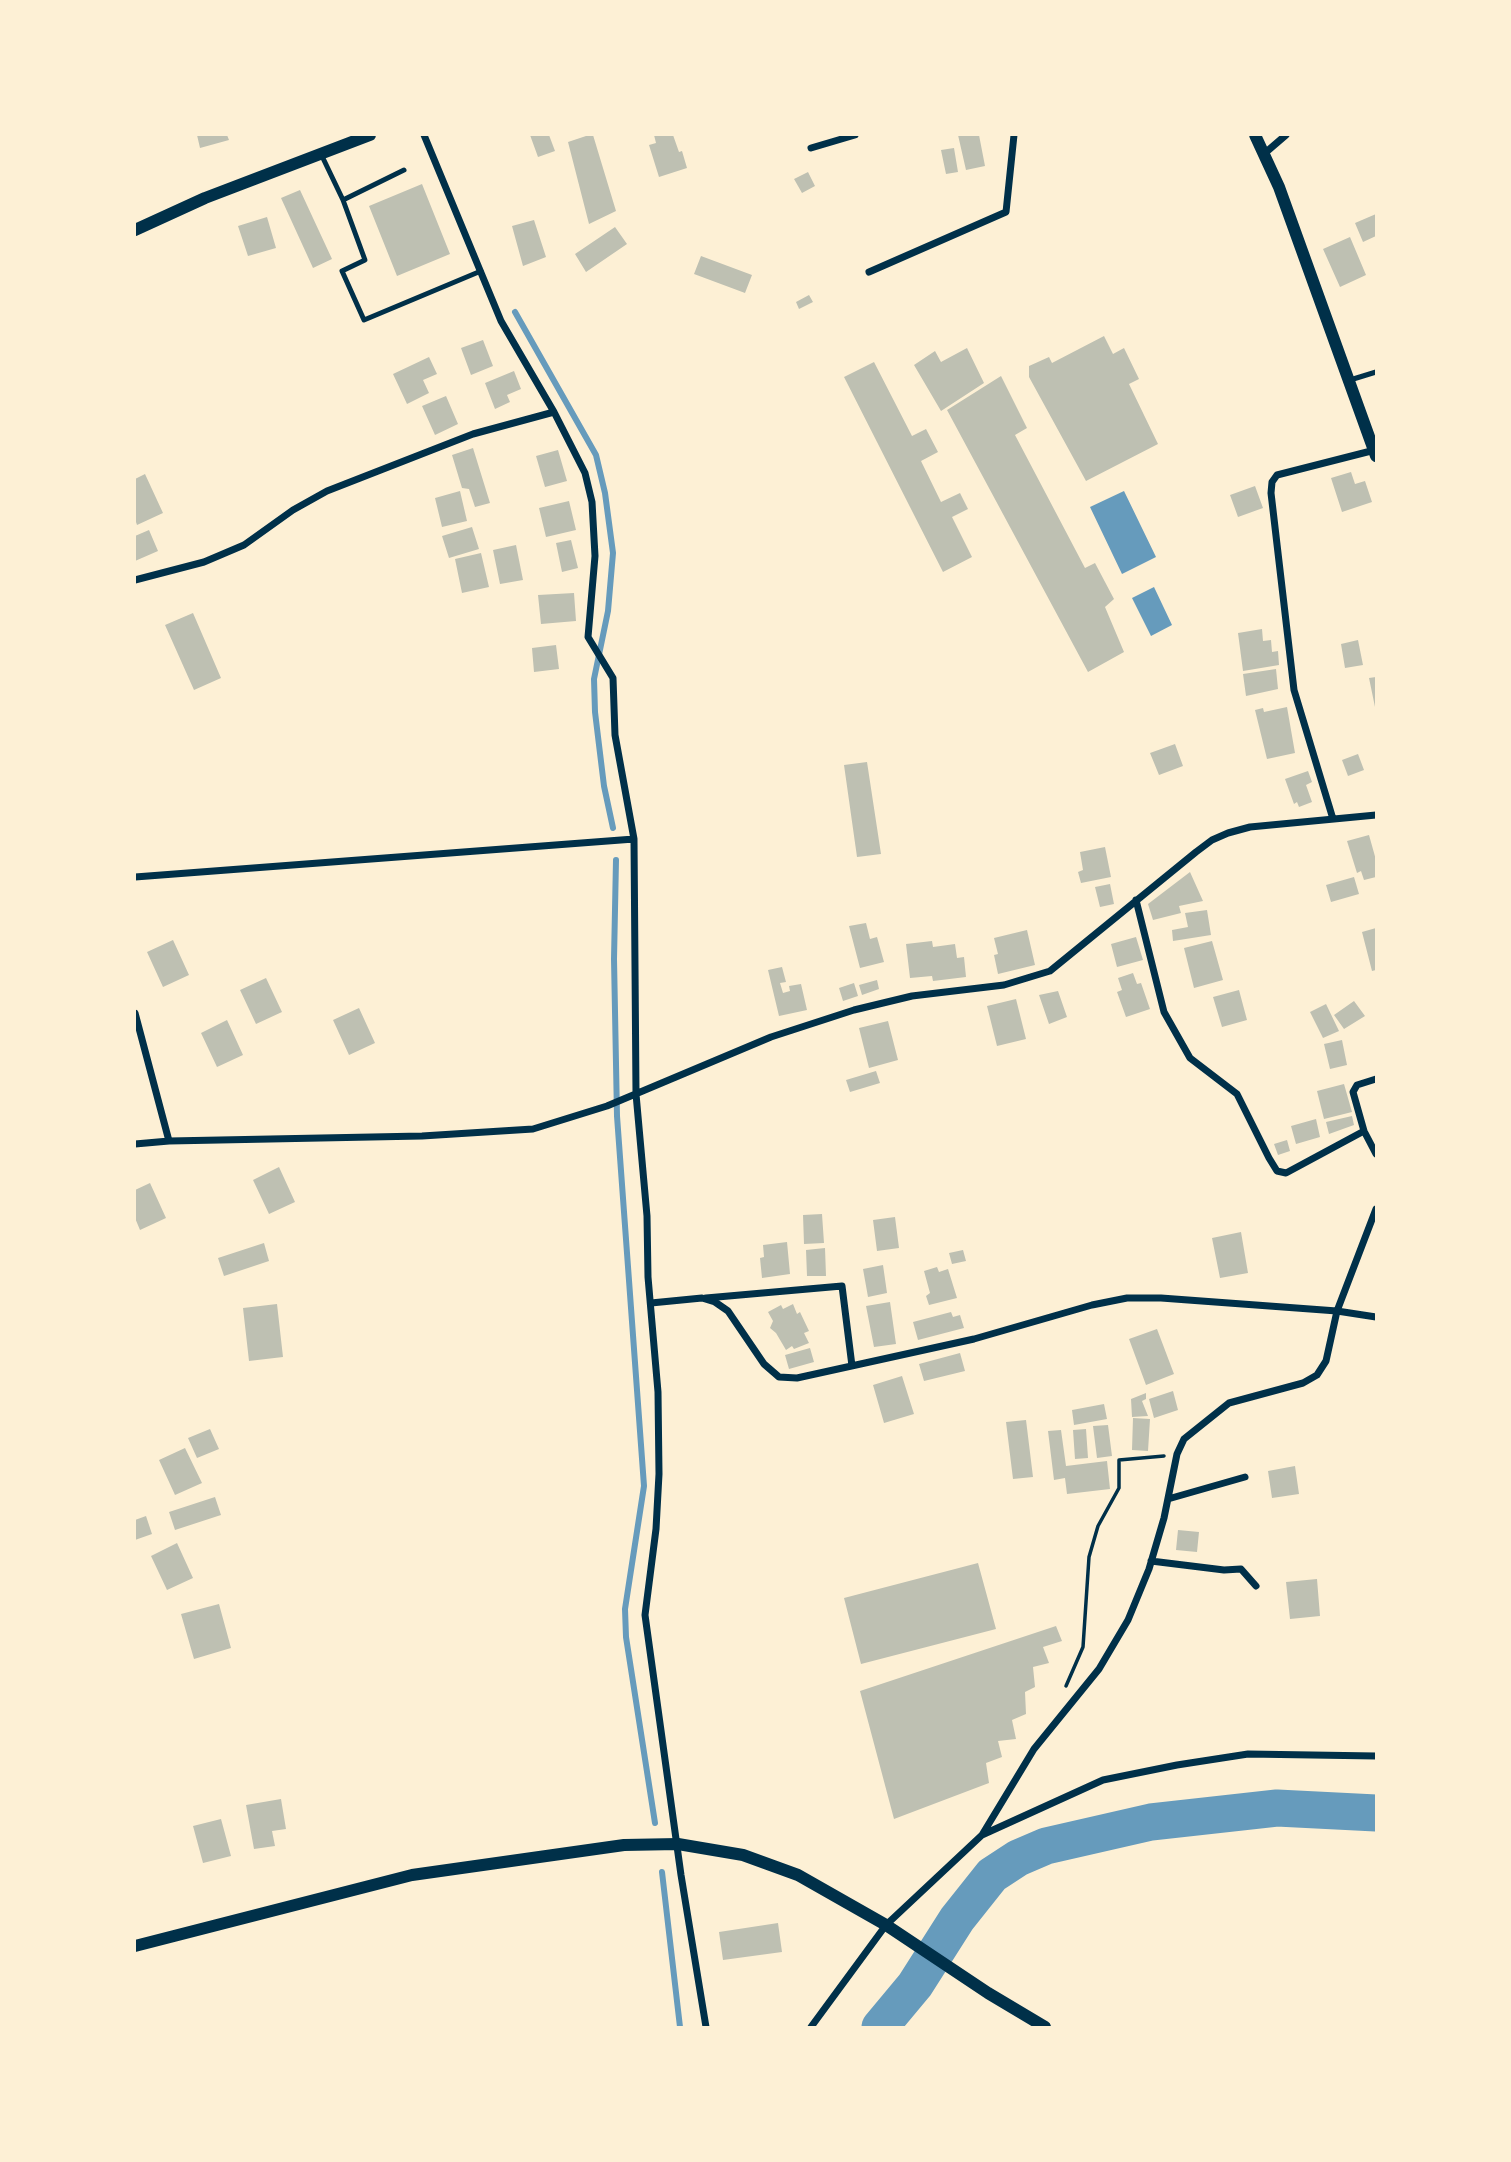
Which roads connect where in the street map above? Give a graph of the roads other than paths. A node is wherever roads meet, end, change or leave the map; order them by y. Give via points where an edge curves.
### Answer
1 (370, 135) edge
2 (424, 135) edge
3 (855, 135) edge
4 (1014, 135) edge
5 (1255, 135) edge
6 (1286, 135) edge
7 (811, 148) dead end
8 (1265, 153) junction
9 (321, 154) junction
10 (404, 170) dead end
11 (343, 200) junction
12 (135, 230) edge
13 (481, 271) junction
14 (869, 272) dead end
15 (1376, 372) edge
16 (1350, 380) junction
17 (554, 412) junction
18 (1375, 453) edge
19 (135, 580) edge
20 (1376, 815) edge
21 (1333, 819) junction
22 (634, 839) junction
23 (135, 877) edge
24 (1136, 900) junction
25 (135, 1013) edge
26 (1376, 1079) edge
27 (636, 1094) junction
28 (1364, 1130) junction
29 (169, 1141) junction
30 (135, 1144) edge
31 (1376, 1154) edge
32 (1376, 1209) edge
33 (702, 1298) junction
34 (651, 1303) junction
35 (1337, 1311) junction
36 (1376, 1317) edge
37 (852, 1366) junction
38 (1245, 1477) dead end
39 (1168, 1499) junction
40 (1151, 1561) junction
41 (1256, 1586) dead end
42 (1376, 1756) edge
43 (982, 1835) junction
44 (678, 1844) junction
45 (886, 1925) junction
46 (135, 1946) edge
47 (706, 2027) edge
48 (811, 2027) edge
49 (1045, 2027) edge

1 - 9 street
2 - 13 street
3 - 7 street
4 - 14 street via 1006,212
5 - 8 street
6 - 8 street
8 - 16 street
9 - 11 lane
9 - 12 street
10 - 11 lane
11 - 13 lane via 365,260 342,271 364,320
13 - 17 street via 501,321
15 - 16 lane
16 - 18 street
17 - 19 street via 472,433 327,491 244,545 204,562
17 - 22 street via 585,472 592,502 595,556 588,637 614,678 615,735
18 - 21 street via 1277,475 1272,482 1294,690
20 - 21 street
21 - 24 street via 1228,832
22 - 23 street
22 - 27 street
24 - 27 street via 1049,971 1031,978 854,1010 771,1037
24 - 28 street via 1164,1012 1190,1058 1237,1094 1277,1171 1286,1173
25 - 29 street
26 - 28 street via 1357,1085 1353,1092
27 - 29 street via 533,1129
27 - 34 street
28 - 31 street
29 - 30 street
32 - 35 street
33 - 34 street
33 - 37 street via 728,1311 764,1364 779,1377 797,1378
33 - 37 street via 842,1286
34 - 44 street via 659,1474 645,1615
35 - 36 street
35 - 37 street via 1127,1298
35 - 39 street via 1326,1361 1317,1375 1229,1403 1184,1439
38 - 39 street
39 - 40 street
40 - 41 street via 1241,1569
40 - 43 street via 1128,1620 1099,1669 1034,1749
42 - 43 street via 1248,1754 1177,1765 1103,1780
43 - 45 street
44 - 45 street via 743,1855 798,1875
44 - 46 street via 624,1845 412,1875
44 - 47 street
45 - 48 street
45 - 49 street

